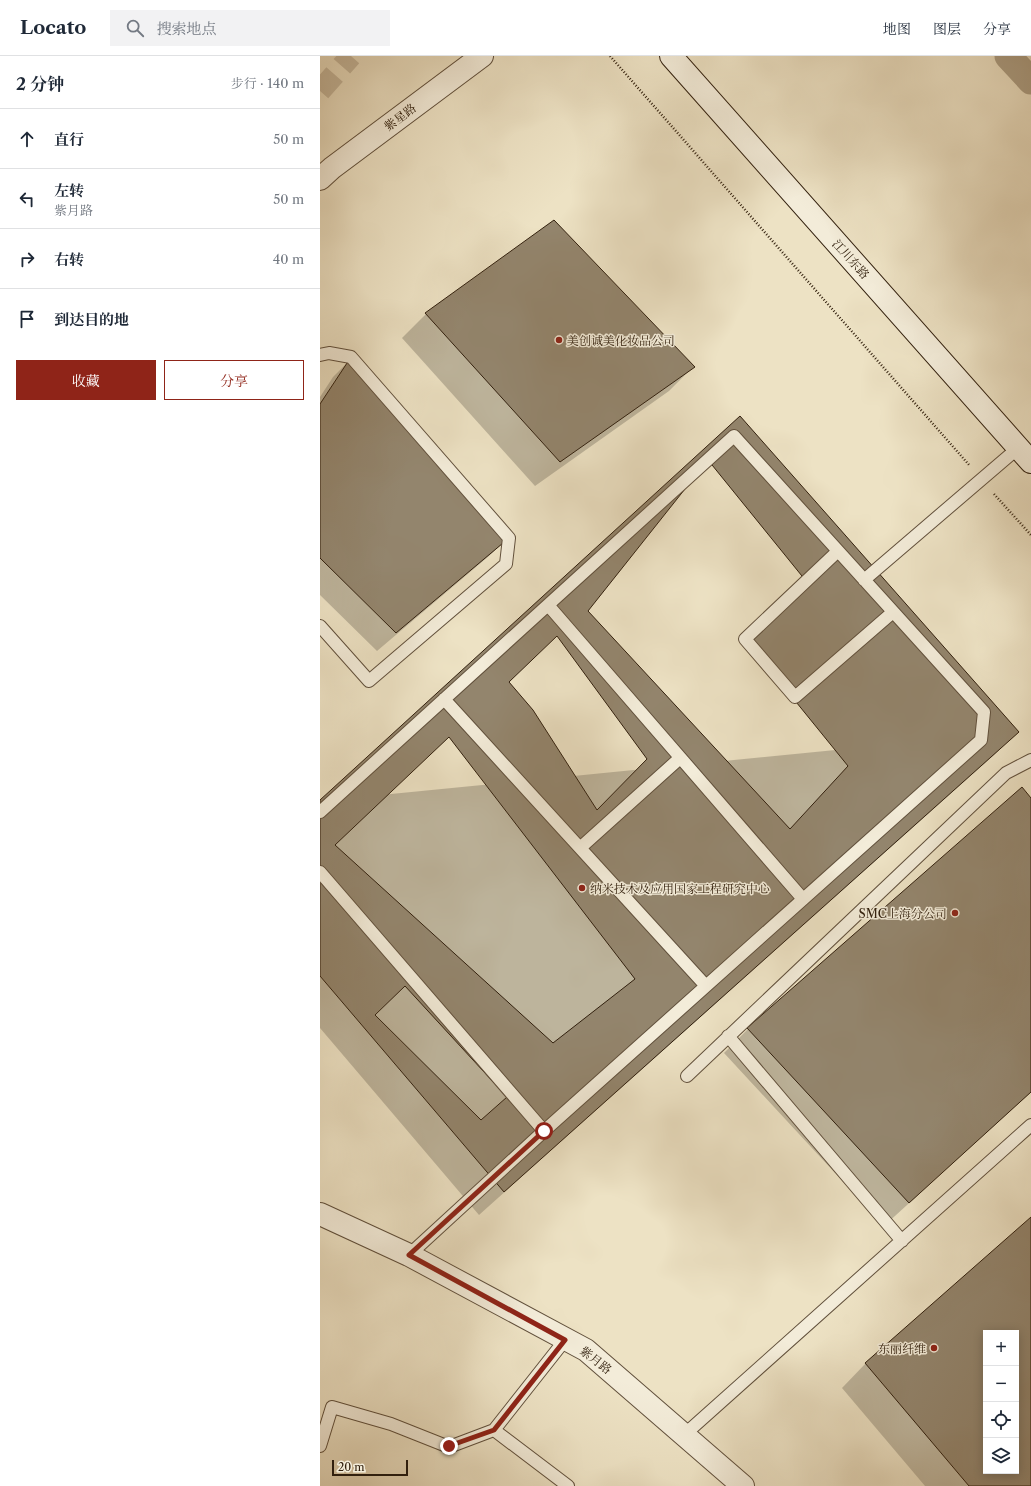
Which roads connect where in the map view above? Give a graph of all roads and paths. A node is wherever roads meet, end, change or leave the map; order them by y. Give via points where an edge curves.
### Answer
1 (482, 56) edge
2 (610, 56) edge
3 (671, 56) edge
4 (320, 179) edge
5 (320, 355) edge
6 (1024, 455) edge
7 (981, 479) junction
8 (1031, 535) edge
9 (838, 551) junction
10 (864, 580) junction
11 (548, 605) junction
12 (893, 612) junction
13 (320, 626) edge
14 (444, 699) junction
15 (680, 758) junction
16 (1031, 760) edge
17 (320, 812) edge
18 (580, 848) junction
19 (320, 872) edge
20 (803, 899) junction
21 (706, 986) junction
22 (728, 1036) junction
23 (687, 1076) dead end
24 (1031, 1125) edge
25 (544, 1131) junction
26 (320, 1214) edge
27 (902, 1241) junction
28 (409, 1255) junction
29 (565, 1340) junction
30 (494, 1430) junction
31 (684, 1435) junction
32 (320, 1446) edge
33 (568, 1486) edge
34 (743, 1486) edge

1 - 4 street, 紫星路
2 - 7 path
3 - 6 street, 江川东路
5 - 13 lane via 329,353 351,357 509,538 506,564 369,682
6 - 7 lane
7 - 8 path
7 - 10 lane
9 - 10 lane
9 - 11 lane via 734,436
9 - 12 lane via 745,639 795,697
10 - 12 lane
11 - 14 lane
11 - 15 lane
12 - 20 lane via 984,712 982,740
14 - 17 lane
14 - 18 lane
15 - 18 lane
15 - 20 lane
16 - 22 lane via 1006,773
18 - 21 lane
19 - 25 lane
20 - 21 lane
21 - 25 lane
22 - 23 lane
22 - 27 lane
24 - 27 lane
25 - 28 lane
26 - 28 street, 紫月路
27 - 31 lane
28 - 29 street, 紫月路
29 - 30 lane
29 - 31 street, 紫月路 via 586,1350
30 - 32 lane via 449,1446 391,1424 332,1407
30 - 33 lane
31 - 34 street, 紫月路

